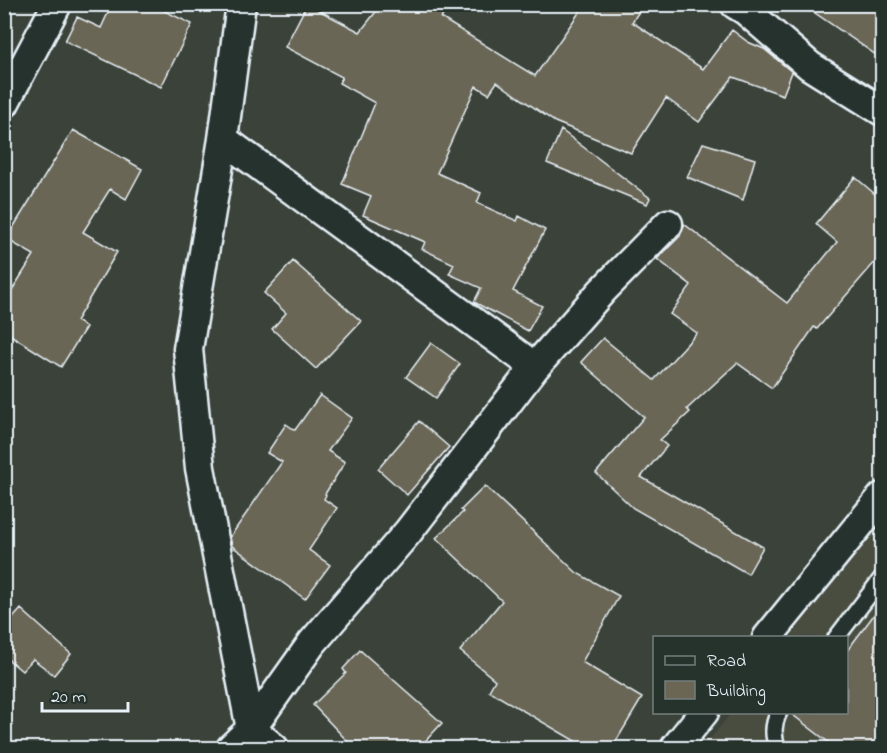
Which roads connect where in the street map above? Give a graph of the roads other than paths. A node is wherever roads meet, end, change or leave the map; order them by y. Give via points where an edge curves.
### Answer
1 (57, 4) edge
2 (241, 4) edge
3 (735, 4) edge
4 (4, 104) edge
5 (882, 111) edge
6 (224, 139) junction
7 (668, 224) dead end
8 (535, 367) junction
9 (882, 497) edge
10 (882, 578) edge
11 (769, 636) edge
12 (838, 636) edge
13 (702, 714) edge
14 (778, 714) edge
15 (251, 729) junction
16 (231, 748) edge
17 (274, 748) edge
18 (675, 748) edge
19 (778, 748) edge

1 - 4 street
2 - 6 street
3 - 5 street via 810,66
6 - 8 street
6 - 15 street via 188,349 200,468
7 - 8 street
8 - 15 street via 408,532 312,643
9 - 11 street
10 - 12 lane
13 - 18 street
14 - 19 lane via 773,724
15 - 16 street
15 - 17 street

